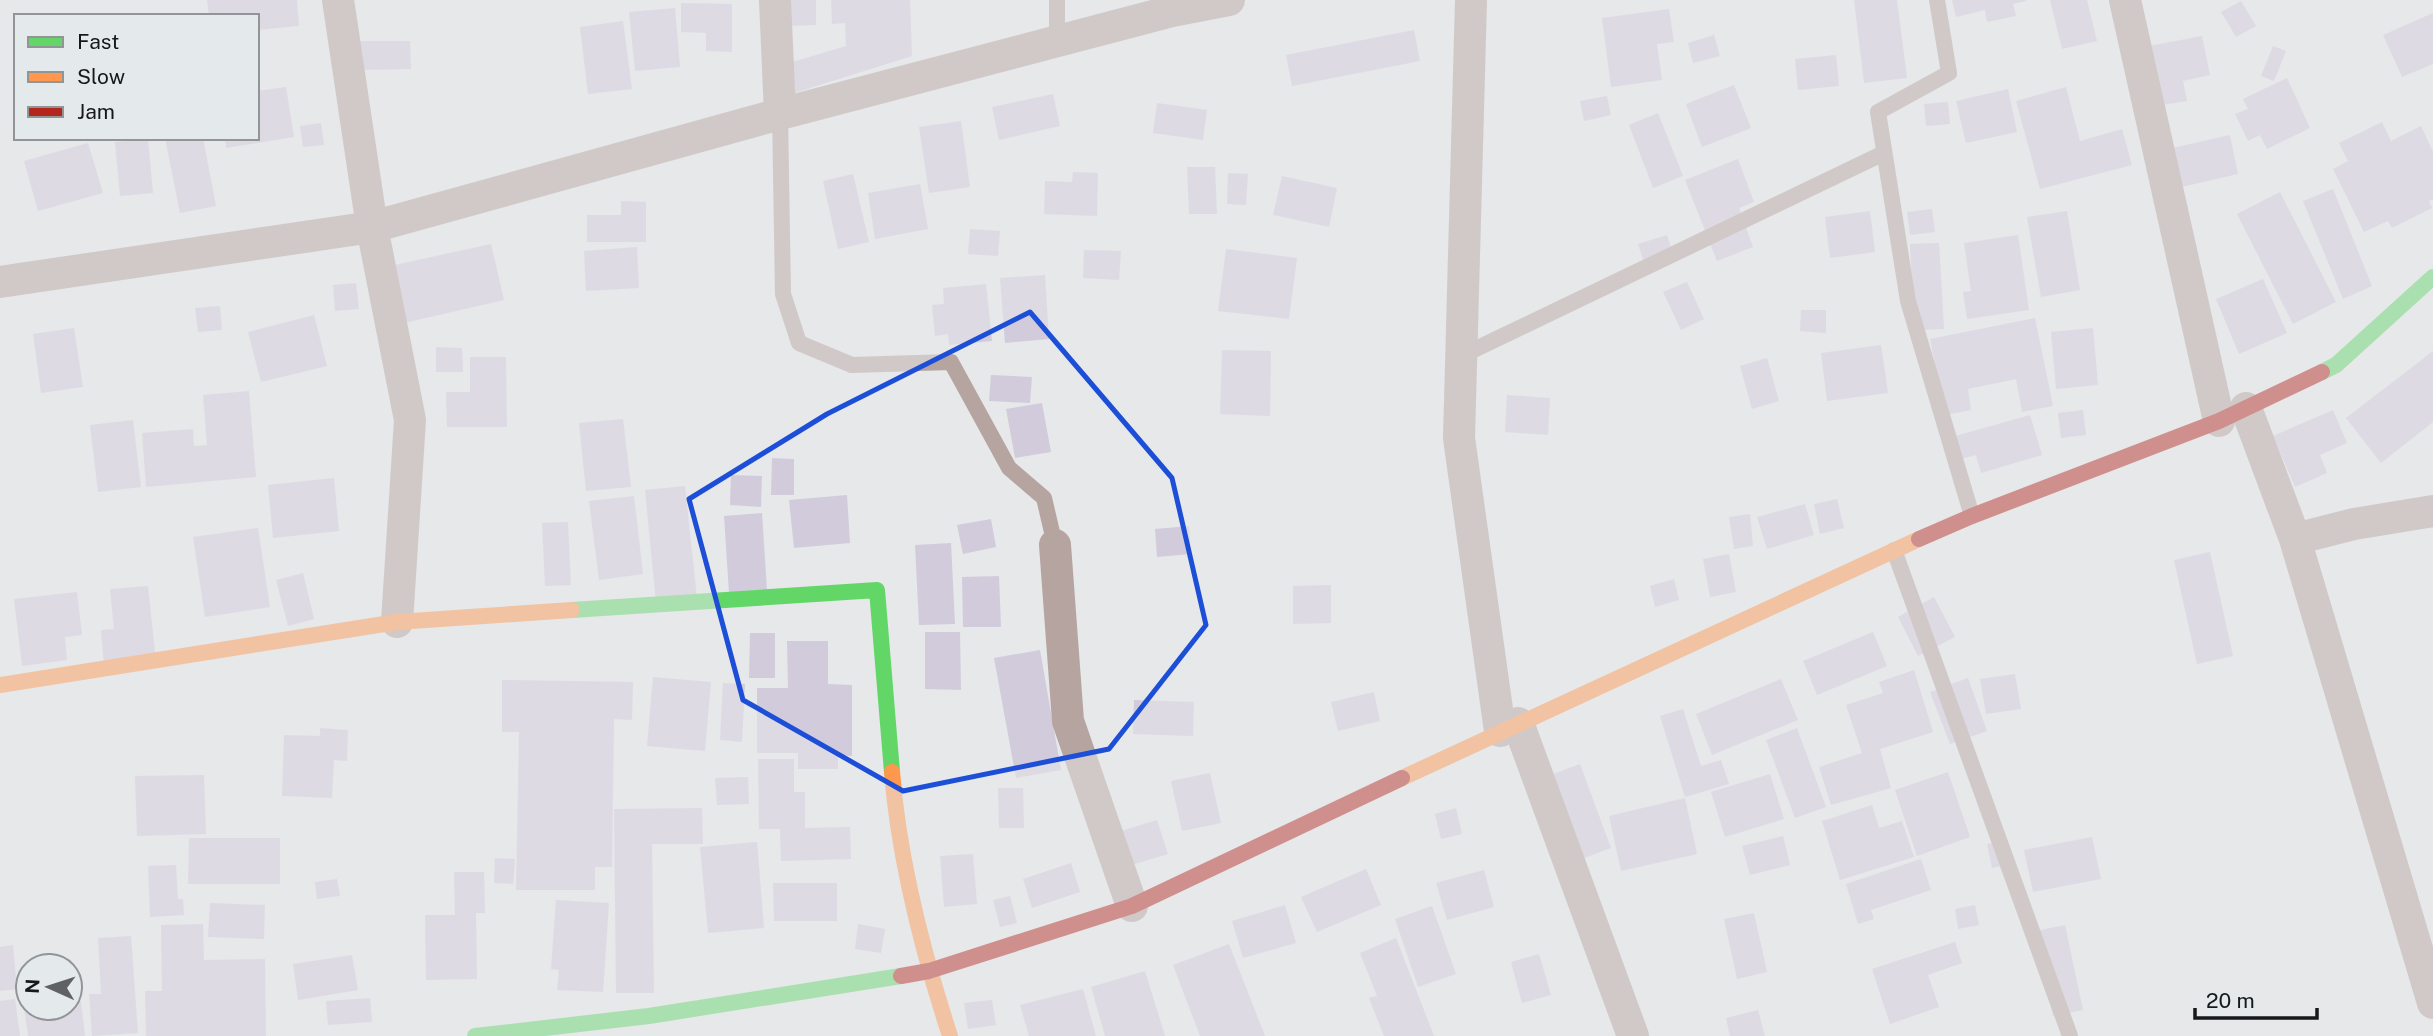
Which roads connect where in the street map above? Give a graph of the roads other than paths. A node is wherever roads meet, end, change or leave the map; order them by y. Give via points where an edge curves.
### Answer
1 (338, 0) edge
2 (775, 0) edge
3 (1057, 0) edge
4 (1229, 0) edge
5 (1471, 0) edge
6 (1937, 0) edge
7 (2125, 0) edge
8 (1058, 41) junction
9 (780, 114) junction
10 (1884, 153) junction
11 (372, 226) junction
12 (2433, 277) edge
13 (0, 282) edge
14 (1461, 356) junction
15 (2232, 414) junction
16 (2433, 511) edge
17 (1972, 516) junction
18 (2295, 539) junction
19 (1055, 545) joint
20 (1894, 550) junction
21 (397, 622) junction
22 (0, 685) edge
23 (1509, 727) junction
24 (1132, 905) junction
25 (929, 971) junction
26 (2433, 1003) edge
27 (649, 1016) junction
28 (475, 1036) edge
29 (650, 1036) edge
30 (950, 1036) edge
31 (1633, 1036) edge
32 (2070, 1036) edge

1 - 11 street
2 - 9 street
3 - 8 lane
4 - 8 street
5 - 14 street
6 - 10 lane via 1949,73 1878,112
7 - 15 street
8 - 9 street
9 - 11 street
9 - 19 lane via 783,294 799,343 852,365 951,362 1009,468 1044,498
10 - 14 lane
10 - 17 lane via 1908,301
11 - 13 street
11 - 21 street via 410,420
12 - 15 street via 2336,365
14 - 23 street via 1459,438
15 - 17 street
15 - 18 street
16 - 18 street
17 - 20 street
18 - 26 street
19 - 24 street via 1068,721
20 - 23 street
20 - 32 lane
21 - 22 street
21 - 25 street via 877,590 896,822
23 - 24 street
23 - 31 street
24 - 25 street
25 - 27 street
25 - 30 street
27 - 28 street
27 - 29 lane

